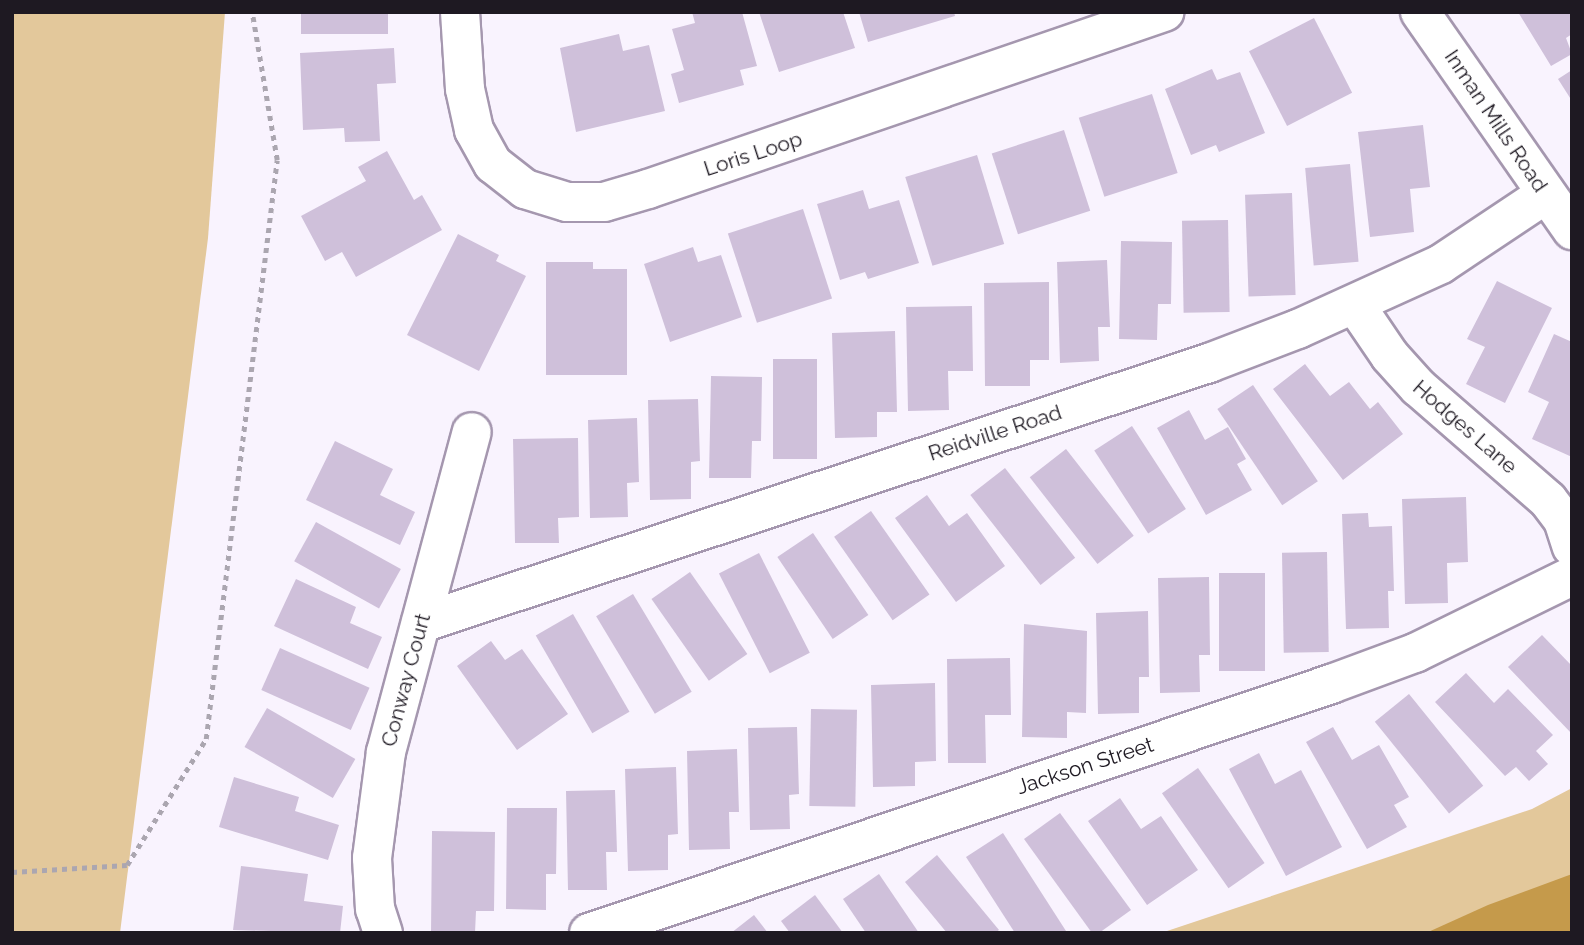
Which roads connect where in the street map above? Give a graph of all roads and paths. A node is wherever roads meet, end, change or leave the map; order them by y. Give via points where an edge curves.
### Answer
1 (252, 12) edge
2 (460, 12) edge
3 (1164, 12) edge
4 (1420, 12) edge
5 (1546, 194) junction
6 (1572, 230) edge
7 (1356, 306) junction
8 (472, 432) dead end
9 (1572, 547) edge
10 (1572, 576) edge
11 (421, 622) junction
12 (12, 872) edge
13 (383, 933) edge
14 (589, 933) edge

1 - 12 path via 277,160 206,739 127,865
2 - 3 street, Loris Loop via 465,89 474,130 493,164 514,181 567,202 604,202 648,189
4 - 5 street, Inman Mills Road
5 - 6 street, Inman Mills Road
5 - 7 street, Reidville Road via 1441,264
7 - 9 street, Hodges Lane via 1418,387 1548,500 1563,520
7 - 11 street, Reidville Road via 1209,363
8 - 11 street, Conway Court
10 - 14 street, Jackson Street via 1439,642 1331,684
11 - 13 street, Conway Court via 386,752 375,816 375,909

